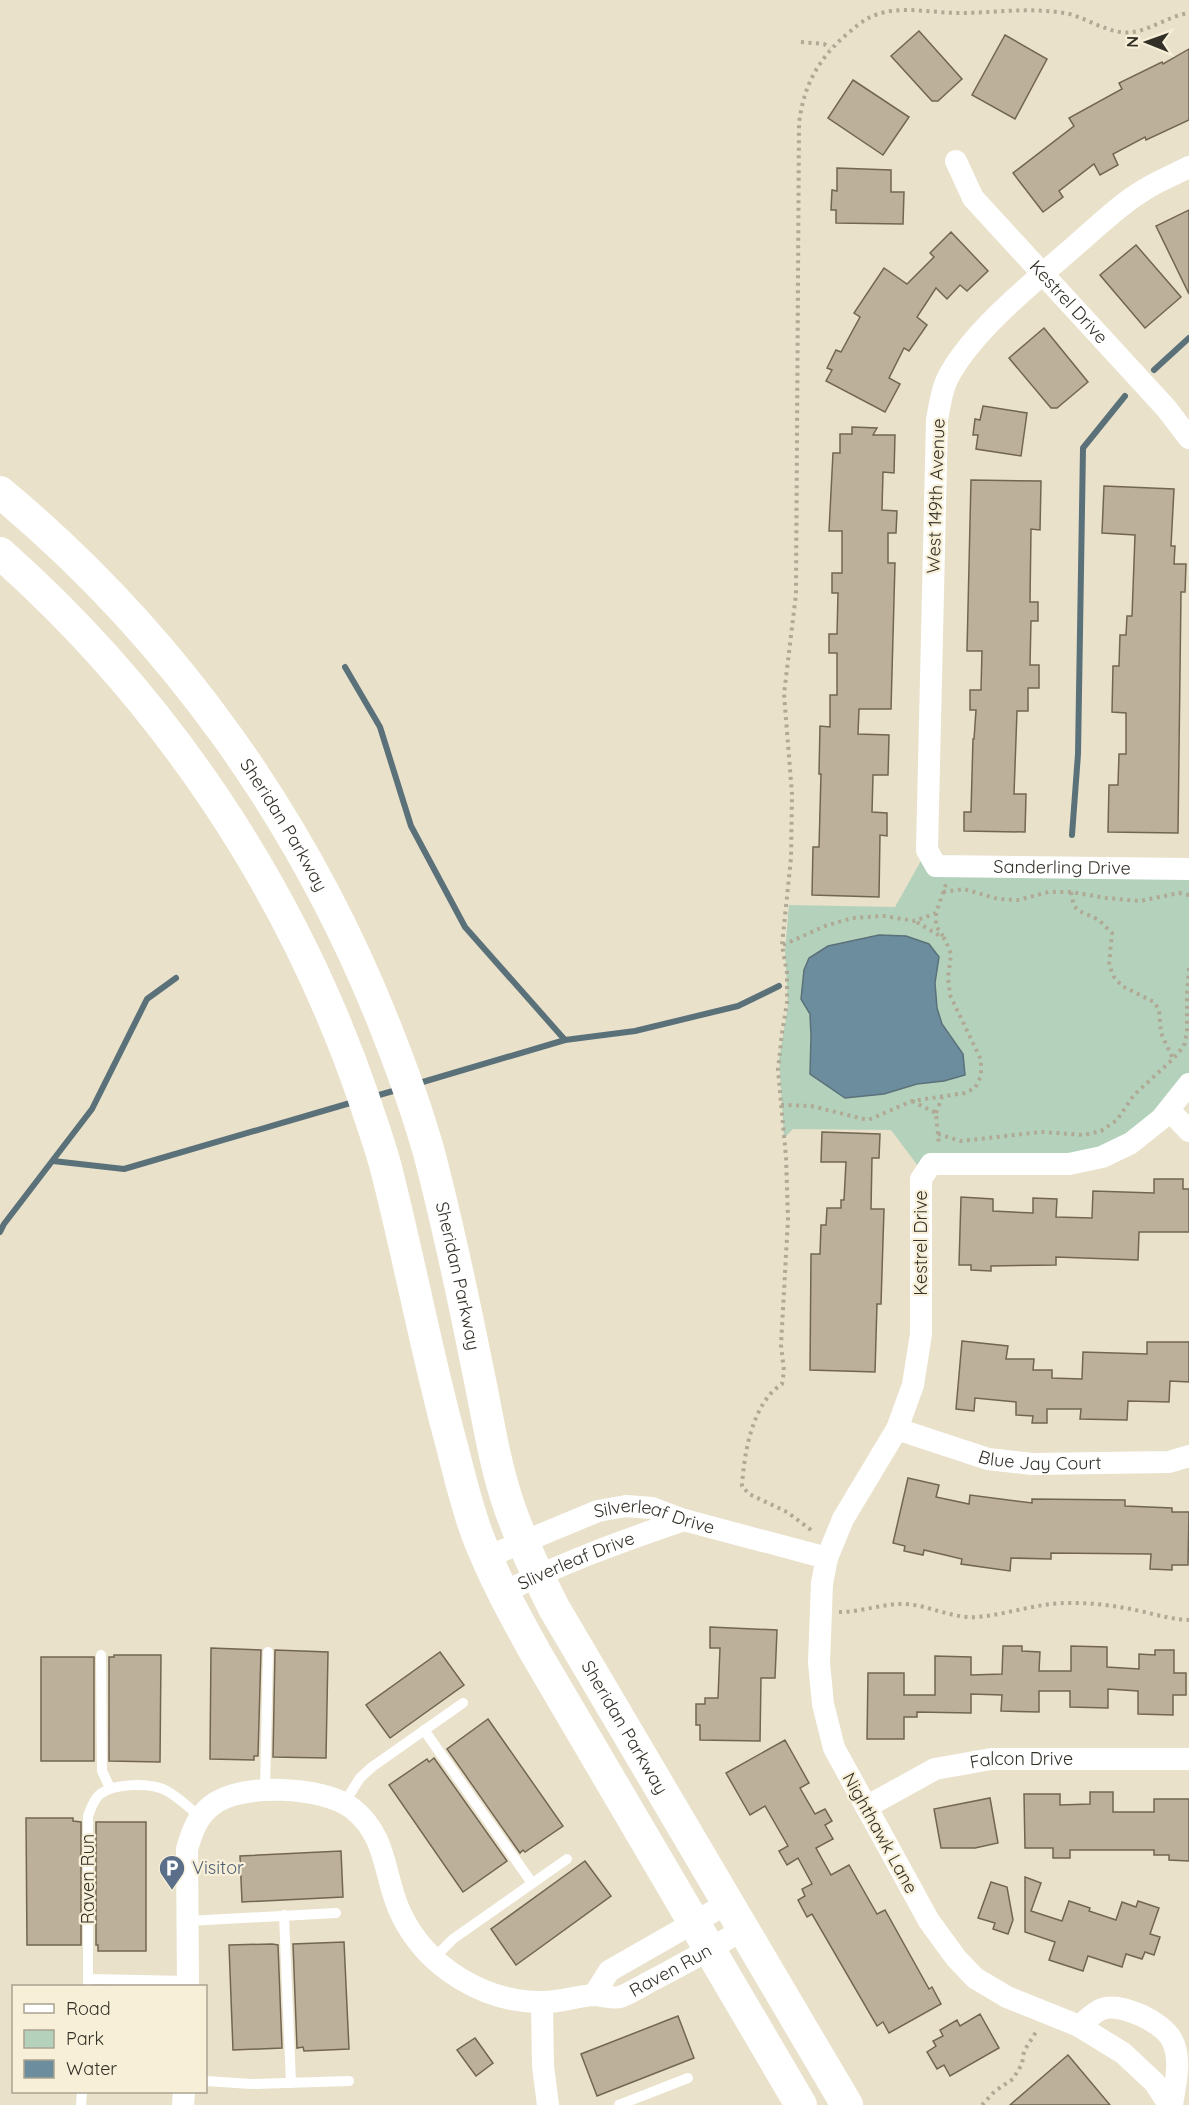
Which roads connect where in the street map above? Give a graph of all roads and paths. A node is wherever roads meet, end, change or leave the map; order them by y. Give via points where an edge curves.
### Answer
1 (1189, 13) edge
2 (801, 42) dead end
3 (830, 48) junction
4 (956, 162) dead end
5 (1189, 167) edge
6 (1042, 275) junction
7 (1189, 438) edge
8 (0, 492) edge
9 (0, 553) edge
10 (944, 866) junction
11 (1189, 869) edge
12 (943, 892) junction
13 (1071, 892) junction
14 (1189, 895) edge
15 (936, 913) junction
16 (915, 921) junction
17 (945, 939) junction
18 (782, 945) junction
19 (1189, 967) edge
20 (1173, 1059) junction
21 (1189, 1084) edge
22 (942, 1097) junction
23 (912, 1101) junction
24 (781, 1105) junction
25 (1169, 1110) junction
26 (936, 1113) junction
27 (1189, 1131) edge
28 (938, 1134) junction
29 (940, 1164) junction
30 (897, 1429) junction
31 (1189, 1456) edge
32 (684, 1520) junction
33 (811, 1530) dead end
34 (523, 1542) junction
35 (487, 1557) junction
36 (827, 1558) junction
37 (537, 1575) junction
38 (503, 1593) junction
39 (832, 1612) dead end
40 (1189, 1620) edge
41 (268, 1652) dead end
42 (101, 1655) dead end
43 (463, 1702) dead end
44 (424, 1730) junction
45 (1189, 1759) edge
46 (110, 1788) junction
47 (265, 1791) junction
48 (344, 1803) junction
49 (866, 1807) junction
50 (200, 1816) junction
51 (567, 1859) dead end
52 (532, 1883) junction
53 (728, 1902) junction
54 (336, 1913) dead end
55 (284, 1915) junction
56 (188, 1921) junction
57 (693, 1923) junction
58 (744, 1929) junction
59 (709, 1950) junction
60 (433, 1959) junction
61 (88, 1983) edge
62 (188, 1984) edge
63 (594, 1995) junction
64 (542, 2002) junction
65 (1079, 2026) junction
66 (1036, 2032) dead end
67 (688, 2078) dead end
68 (349, 2081) dead end
69 (207, 2082) edge
70 (291, 2084) junction
71 (651, 2100) edge
72 (548, 2105) edge
73 (619, 2105) edge
74 (801, 2105) edge
75 (847, 2105) edge
76 (982, 2105) edge
77 (1171, 2105) edge

1 - 3 path via 1133,32 1119,32 1066,13 1036,10 893,11 868,17
2 - 3 path
3 - 18 path via 810,80 799,123 796,594 784,694 792,794 791,858
4 - 6 street, Kestrel Drive via 973,198
5 - 6 street, West 149th Avenue via 1143,190
6 - 7 street, Kestrel Drive via 1166,408
6 - 10 street, West 149th Avenue via 958,360 945,384 937,420 927,850
8 - 34 main road, Sheridan Parkway via 116,600 226,732 265,789 344,931 404,1072 433,1168 498,1469
9 - 35 main road via 77,626 197,772 230,820 301,944 355,1074 388,1173 443,1414
10 - 11 street, Sanderling Drive
10 - 12 path
12 - 13 path via 964,889 998,899 1018,900 1049,892
12 - 15 path
13 - 14 path via 1140,901 1179,893
13 - 20 path via 1073,905 1081,913 1098,920 1112,933 1109,965 1114,977 1122,986 1154,1002 1159,1010 1161,1034
15 - 16 path
15 - 17 path via 936,927
16 - 17 path
16 - 18 path via 884,916 852,918
17 - 22 path via 951,954 950,995 981,1060 981,1076 975,1088
18 - 24 path via 787,1003 778,1070
19 - 20 path via 1187,1032 1184,1046
20 - 28 path via 1134,1095 1117,1120 1101,1131 1084,1135 1041,1132 961,1141
21 - 25 street
22 - 23 path
22 - 26 path
23 - 24 path via 868,1120 811,1106
23 - 26 path
24 - 33 path via 788,1219 784,1371 782,1384 774,1389 757,1415 742,1486
25 - 27 street
25 - 29 street via 1131,1143 1102,1157 1069,1164
26 - 28 path
28 - 29 path
29 - 30 street, Kestrel Drive via 931,1164 921,1179 921,1334 913,1385
30 - 31 street, Blue Jay Court via 988,1459 1032,1464 1169,1462
30 - 36 street, Kestrel Drive via 843,1519
32 - 34 street, Silverleaf Drive via 652,1508 626,1506 598,1511
32 - 36 street, Silverleaf Drive
32 - 37 street, Sliverleaf Drive
34 - 35 street, Silverleaf Drive
34 - 37 main road, Sheridan Parkway
35 - 38 main road
36 - 49 street, Nighthawk Lane via 822,1583 819,1663 823,1704 834,1748
37 - 38 street, Sliverleaf Drive
37 - 53 main road, Sheridan Parkway
38 - 57 main road
39 - 40 path via 906,1604 930,1607 952,1616 976,1617 1070,1603 1102,1604
41 - 47 lane
42 - 46 lane via 102,1771
43 - 44 lane
44 - 48 lane via 372,1767
44 - 52 lane
45 - 49 street, Falcon Drive via 991,1759 935,1769
46 - 50 lane via 155,1786
46 - 61 lane, Raven Run via 92,1804 88,1816
47 - 48 street, Raven Run via 326,1795
47 - 50 street, Raven Run via 226,1796
48 - 60 street, Raven Run via 369,1824 380,1842 401,1915
49 - 65 street, Nighthawk Lane via 929,1921 956,1959 975,1978 1007,1997
50 - 56 street, Raven Run via 188,1849
51 - 52 lane
52 - 60 lane via 453,1939
53 - 57 street, Raven Run
53 - 58 main road, Sheridan Parkway
54 - 55 lane
55 - 56 lane
55 - 70 lane
56 - 62 street, Raven Run
57 - 59 main road
57 - 63 street, Raven Run via 609,1971
58 - 59 street, Raven Run
58 - 75 main road, Sheridan Parkway
59 - 63 street, Raven Run via 619,1997
59 - 74 main road
60 - 64 street, Raven Run via 466,1983 489,1993
61 - 62 lane, Raven Run
63 - 64 street, Raven Run
64 - 72 street
65 - 77 street, Nighthawk Lane via 1123,2053 1155,2083
65 - 77 street, Nighthawk Lane via 1103,2009 1139,2014 1158,2024 1172,2040 1176,2058
66 - 76 path via 1013,2079 994,2091
67 - 71 lane
68 - 70 lane
69 - 70 lane
71 - 73 lane

